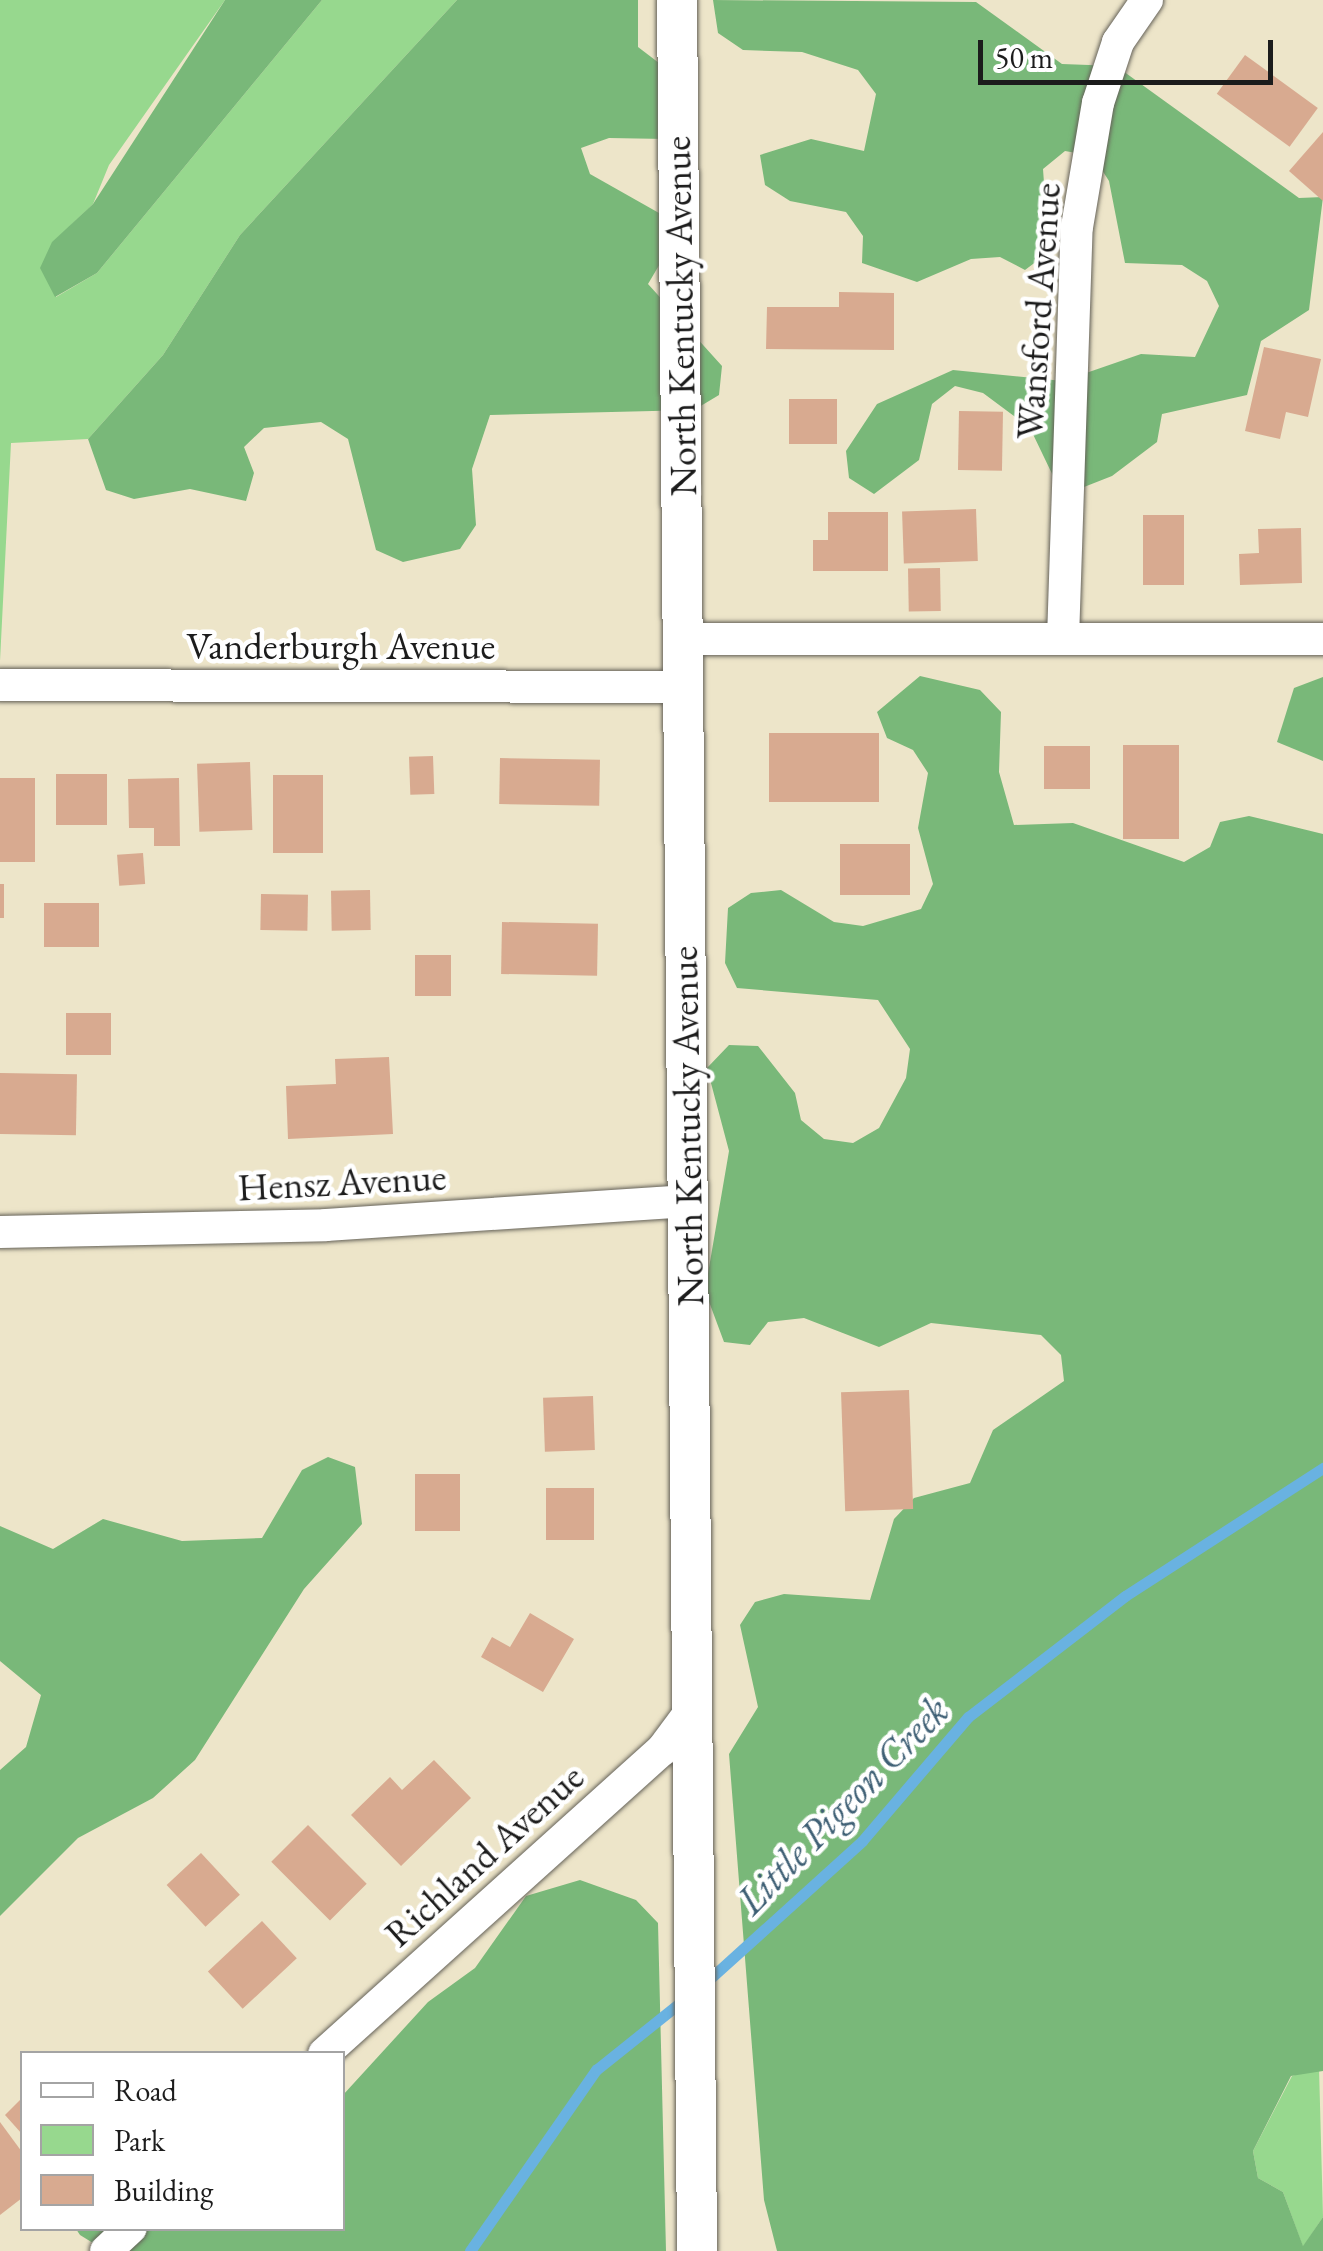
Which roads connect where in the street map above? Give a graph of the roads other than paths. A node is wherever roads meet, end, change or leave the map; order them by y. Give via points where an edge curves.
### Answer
1 (677, 0) edge
2 (1146, 0) edge
3 (682, 639) junction
4 (1063, 639) junction
5 (1323, 639) edge
6 (0, 685) edge
7 (682, 687) junction
8 (688, 1201) junction
9 (0, 1232) edge
10 (692, 1710) junction
11 (327, 2051) edge
12 (128, 2231) edge
13 (106, 2251) edge
14 (697, 2251) edge

1 - 3 street, North Kentucky Avenue
2 - 4 street, Wansford Avenue via 1118,42 1098,103 1077,227
3 - 4 street
3 - 7 street, North Kentucky Avenue
4 - 5 street
6 - 7 street, Vanderburgh Avenue
7 - 8 street, North Kentucky Avenue
8 - 9 street, Hensz Avenue via 326,1226
8 - 10 street, North Kentucky Avenue
10 - 11 street, Richland Avenue via 662,1750
10 - 14 street, North Kentucky Avenue
12 - 13 street

